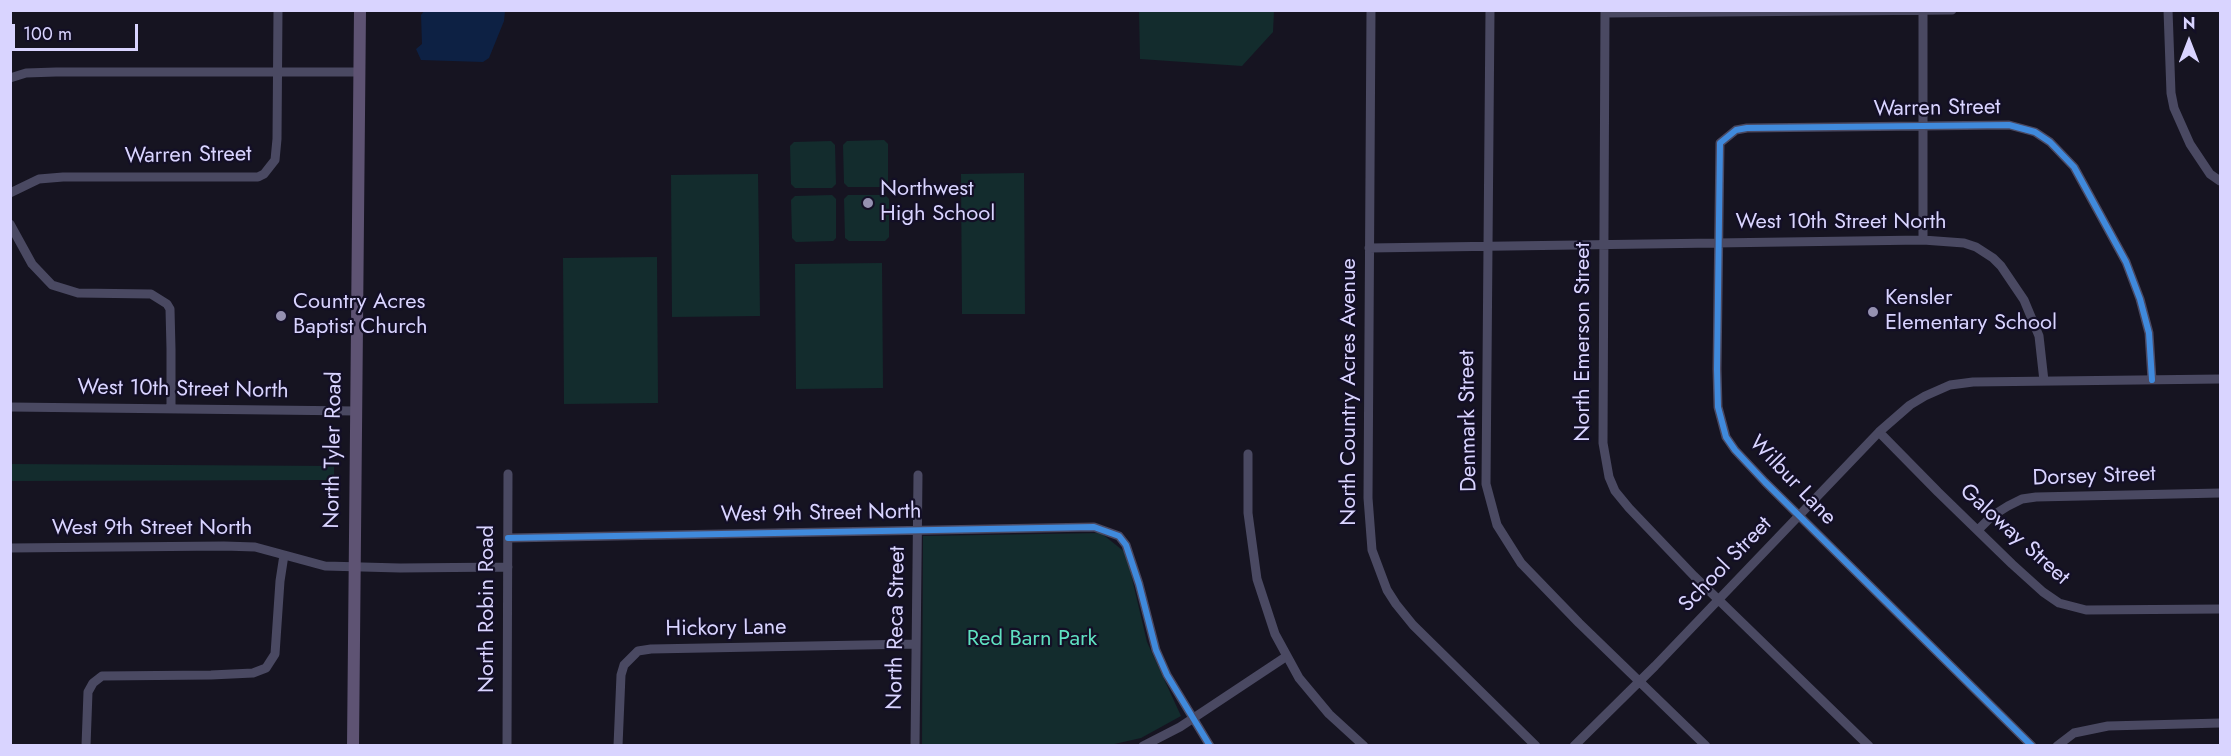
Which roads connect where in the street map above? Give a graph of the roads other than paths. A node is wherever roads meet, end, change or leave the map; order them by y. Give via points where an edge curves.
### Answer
1 (278, 10) edge
2 (360, 10) edge
3 (1371, 10) edge
4 (1490, 10) edge
5 (1952, 10) edge
6 (2168, 10) edge
7 (1923, 11) edge
8 (1605, 12) edge
9 (359, 72) junction
10 (278, 73) junction
11 (10, 78) edge
12 (1922, 127) junction
13 (1736, 130) joint
14 (2220, 181) edge
15 (10, 193) edge
16 (10, 224) edge
17 (1923, 240) junction
18 (1718, 243) junction
19 (1603, 245) junction
20 (1488, 246) junction
21 (1369, 248) junction
22 (2220, 379) edge
23 (2152, 380) junction
24 (2044, 381) junction
25 (10, 407) edge
26 (171, 409) junction
27 (356, 411) junction
28 (1879, 432) junction
29 (1248, 454) dead end
30 (508, 474) dead end
31 (918, 475) dead end
32 (2220, 493) edge
33 (1800, 516) junction
34 (917, 530) junction
35 (1978, 530) junction
36 (508, 538) junction
37 (10, 548) edge
38 (284, 555) junction
39 (354, 567) junction
40 (508, 567) junction
41 (1719, 600) junction
42 (2220, 609) edge
43 (916, 644) junction
44 (1287, 656) junction
45 (1640, 681) junction
46 (1192, 718) junction
47 (2220, 723) edge
48 (86, 746) edge
49 (353, 746) edge
50 (507, 746) edge
51 (618, 746) edge
52 (915, 746) edge
53 (1143, 746) edge
54 (1210, 746) edge
55 (1364, 746) edge
56 (1536, 746) edge
57 (1574, 746) edge
58 (1706, 746) edge
59 (1869, 746) edge
60 (2032, 746) edge
61 (2057, 746) edge

1 - 10 street, Warren Street
2 - 9 main road, North Tyler Road
3 - 21 street, North Country Acres Avenue
4 - 20 street, Denmark Street
5 - 7 street
6 - 14 street via 2175,108 2190,144 2210,174
7 - 8 street
7 - 12 street
8 - 19 street, North Emerson Street
9 - 10 street
9 - 27 main road, North Tyler Road
10 - 11 street via 56,72
10 - 15 street, Warren Street via 275,160 258,177 63,177 39,179
12 - 13 street, Warren Street
12 - 17 street
12 - 23 street, Warren Street via 2009,125 2035,132 2074,167 2126,262 2140,299 2149,333
13 - 18 street, Wilbur Lane via 1720,143
16 - 26 street via 32,264 52,285 78,292 151,294 167,304
17 - 18 street, West 10th Street North
17 - 24 street, West 10th Street North via 1976,247 2001,266 2024,300 2039,336
18 - 19 street, West 10th Street North
18 - 33 street, Wilbur Lane via 1720,420 1736,450
19 - 20 street, West 10th Street North
19 - 41 street, North Emerson Street via 1602,442 1609,477 1629,508
20 - 21 street, West 10th Street North
20 - 45 street, Denmark Street via 1486,484 1497,525 1521,563
21 - 56 street, North Country Acres Avenue via 1368,498 1372,550 1378,570 1391,597 1413,625
22 - 23 street, School Street
23 - 24 street, School Street
24 - 28 street, School Street via 1950,386 1910,405
25 - 26 street, West 10th Street North
26 - 27 street, West 10th Street North
27 - 39 main road, North Tyler Road
28 - 33 street, School Street
28 - 35 street, Galoway Street
29 - 44 street via 1248,513 1257,579 1275,634
30 - 36 street, North Robin Road
31 - 34 street, North Reca Street
32 - 35 street, Dorsey Street via 2022,499 1992,516
33 - 41 street, School Street
33 - 60 street, Wilbur Lane
34 - 36 street, West 9th Street North
34 - 43 street, North Reca Street
34 - 46 street, West 9th Street North via 1094,527 1119,536 1128,547 1156,650
35 - 42 street, Galoway Street via 2043,592 2071,607
36 - 40 street, North Robin Road
37 - 38 street, West 9th Street North via 224,546 255,547
38 - 39 street, West 9th Street North via 325,566
38 - 48 street via 275,654 266,668 221,675 102,676 88,692
39 - 40 street, West 9th Street North
39 - 49 main road, North Tyler Road
40 - 50 street, North Robin Road
41 - 45 street, School Street
41 - 59 street, North Emerson Street
43 - 51 street, Hickory Lane via 638,651 624,665 621,675
43 - 52 street, North Reca Street
44 - 46 street
44 - 55 street via 1299,678 1329,714
45 - 57 street, School Street
45 - 58 street, Denmark Street
46 - 53 street
46 - 54 street
47 - 61 street via 2108,726 2074,733

